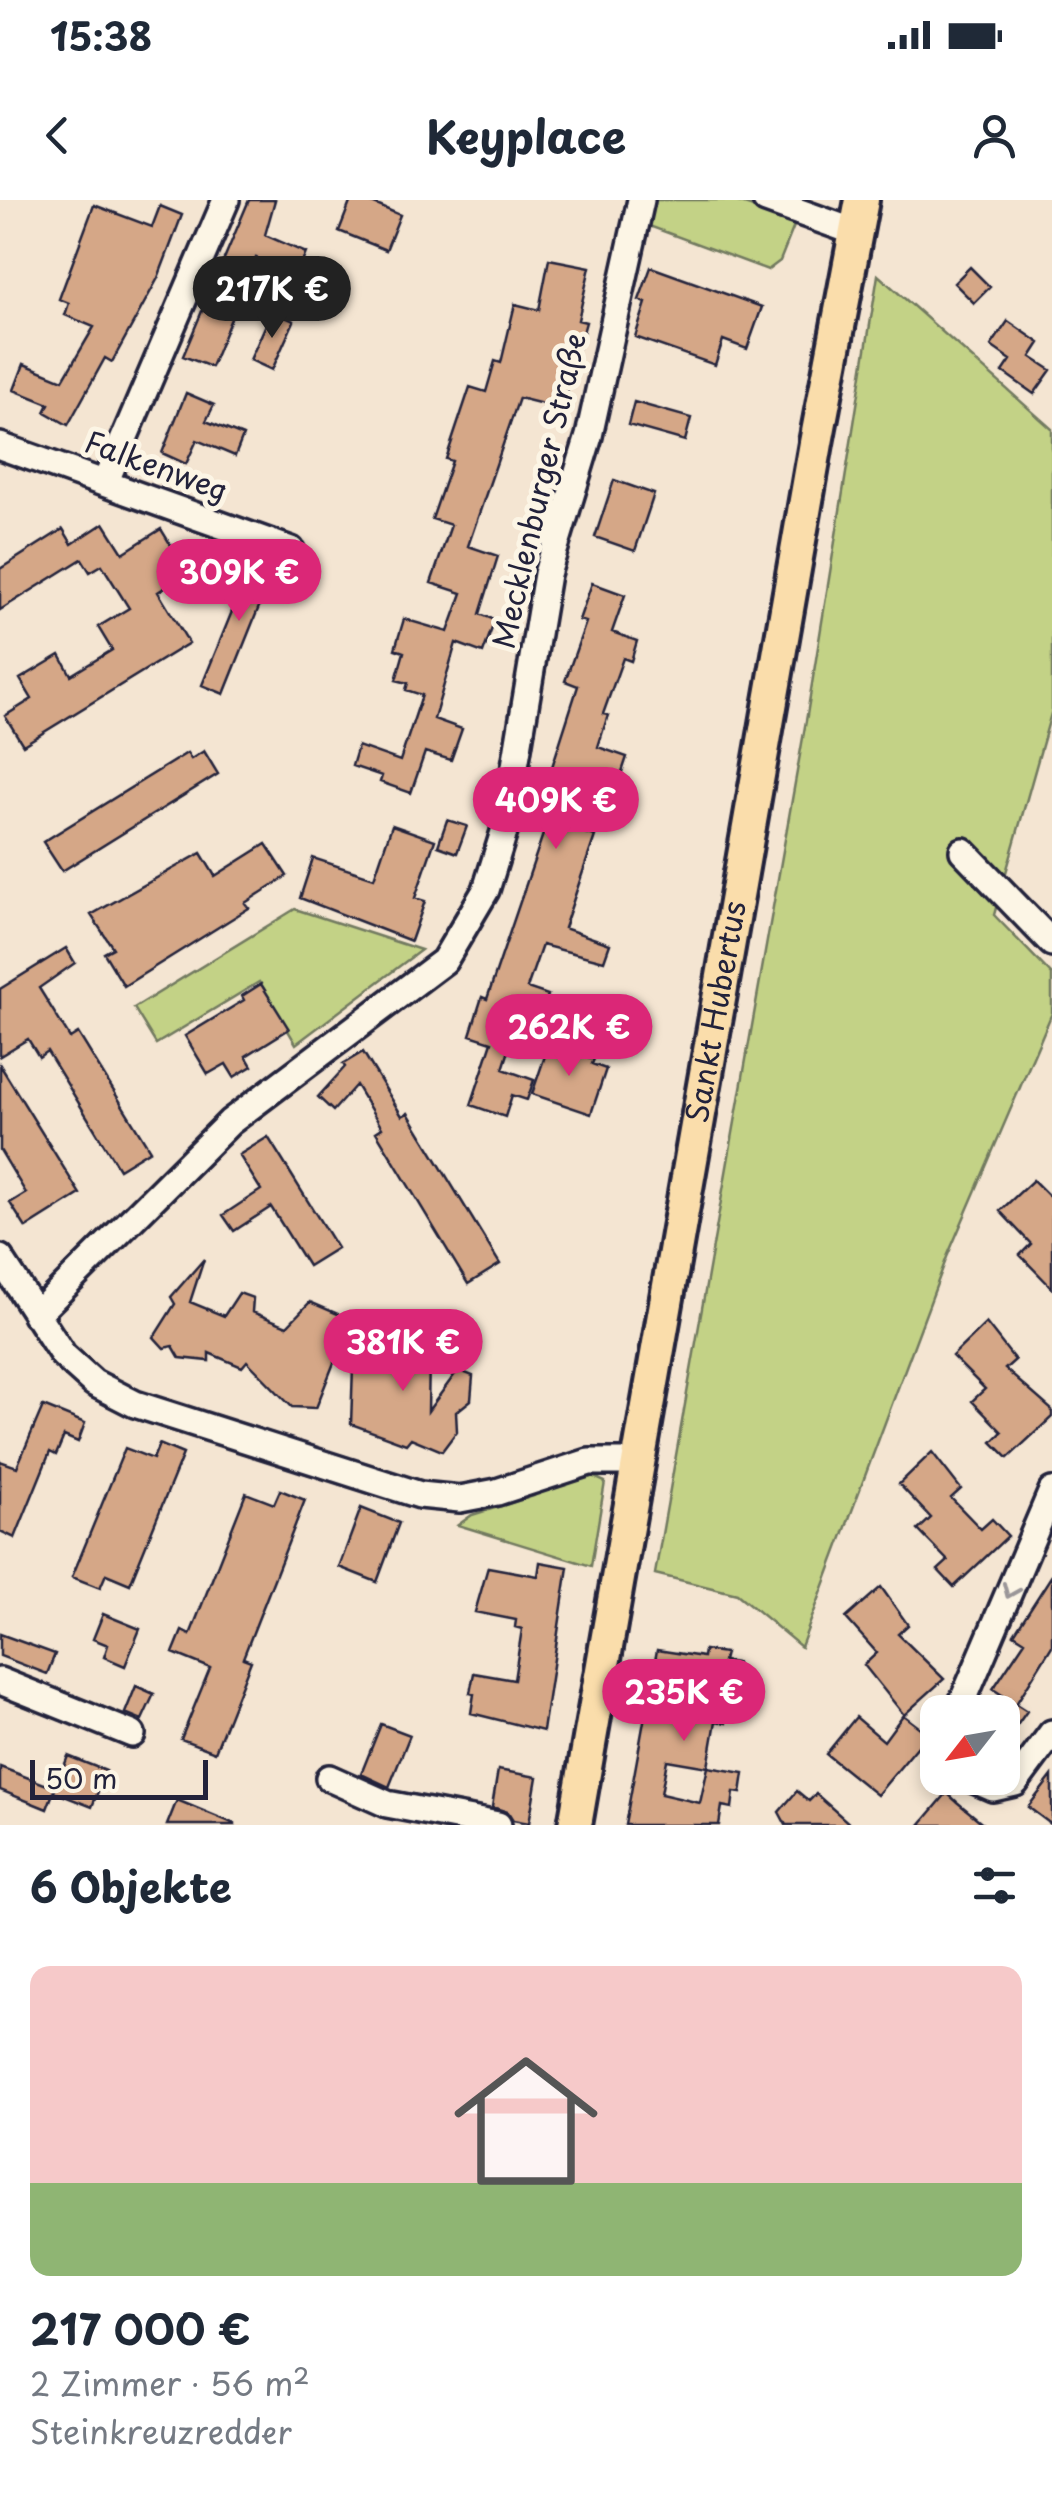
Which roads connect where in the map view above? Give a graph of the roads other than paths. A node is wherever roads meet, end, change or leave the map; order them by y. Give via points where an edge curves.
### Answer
1 (226, 200) edge
2 (640, 200) edge
3 (766, 200) edge
4 (862, 200) edge
5 (855, 232) junction
6 (0, 446) edge
7 (105, 483) junction
8 (291, 550) dead end
9 (962, 852) dead end
10 (1052, 943) edge
11 (0, 1258) edge
12 (36, 1314) junction
13 (638, 1462) junction
14 (1051, 1498) edge
15 (0, 1681) edge
16 (965, 1695) edge
17 (1052, 1733) edge
18 (132, 1734) dead end
19 (1020, 1776) edge
20 (329, 1778) dead end
21 (498, 1825) edge
22 (575, 1825) edge

1 - 7 street
2 - 12 street, Mecklenburger Straße via 589,436 548,574 504,832 486,890 444,961 230,1122
3 - 5 street
4 - 5 main road, Sankt Hubertus
5 - 13 main road, Sankt Hubertus
6 - 7 street, Falkenweg
7 - 8 street, Falkenweg
9 - 10 street
11 - 12 street
12 - 13 street via 75,1366 135,1404 420,1495 460,1499 589,1462
13 - 22 main road, Sankt Hubertus
14 -> 16 street
15 - 18 street
17 - 19 street
20 - 21 street via 388,1804

